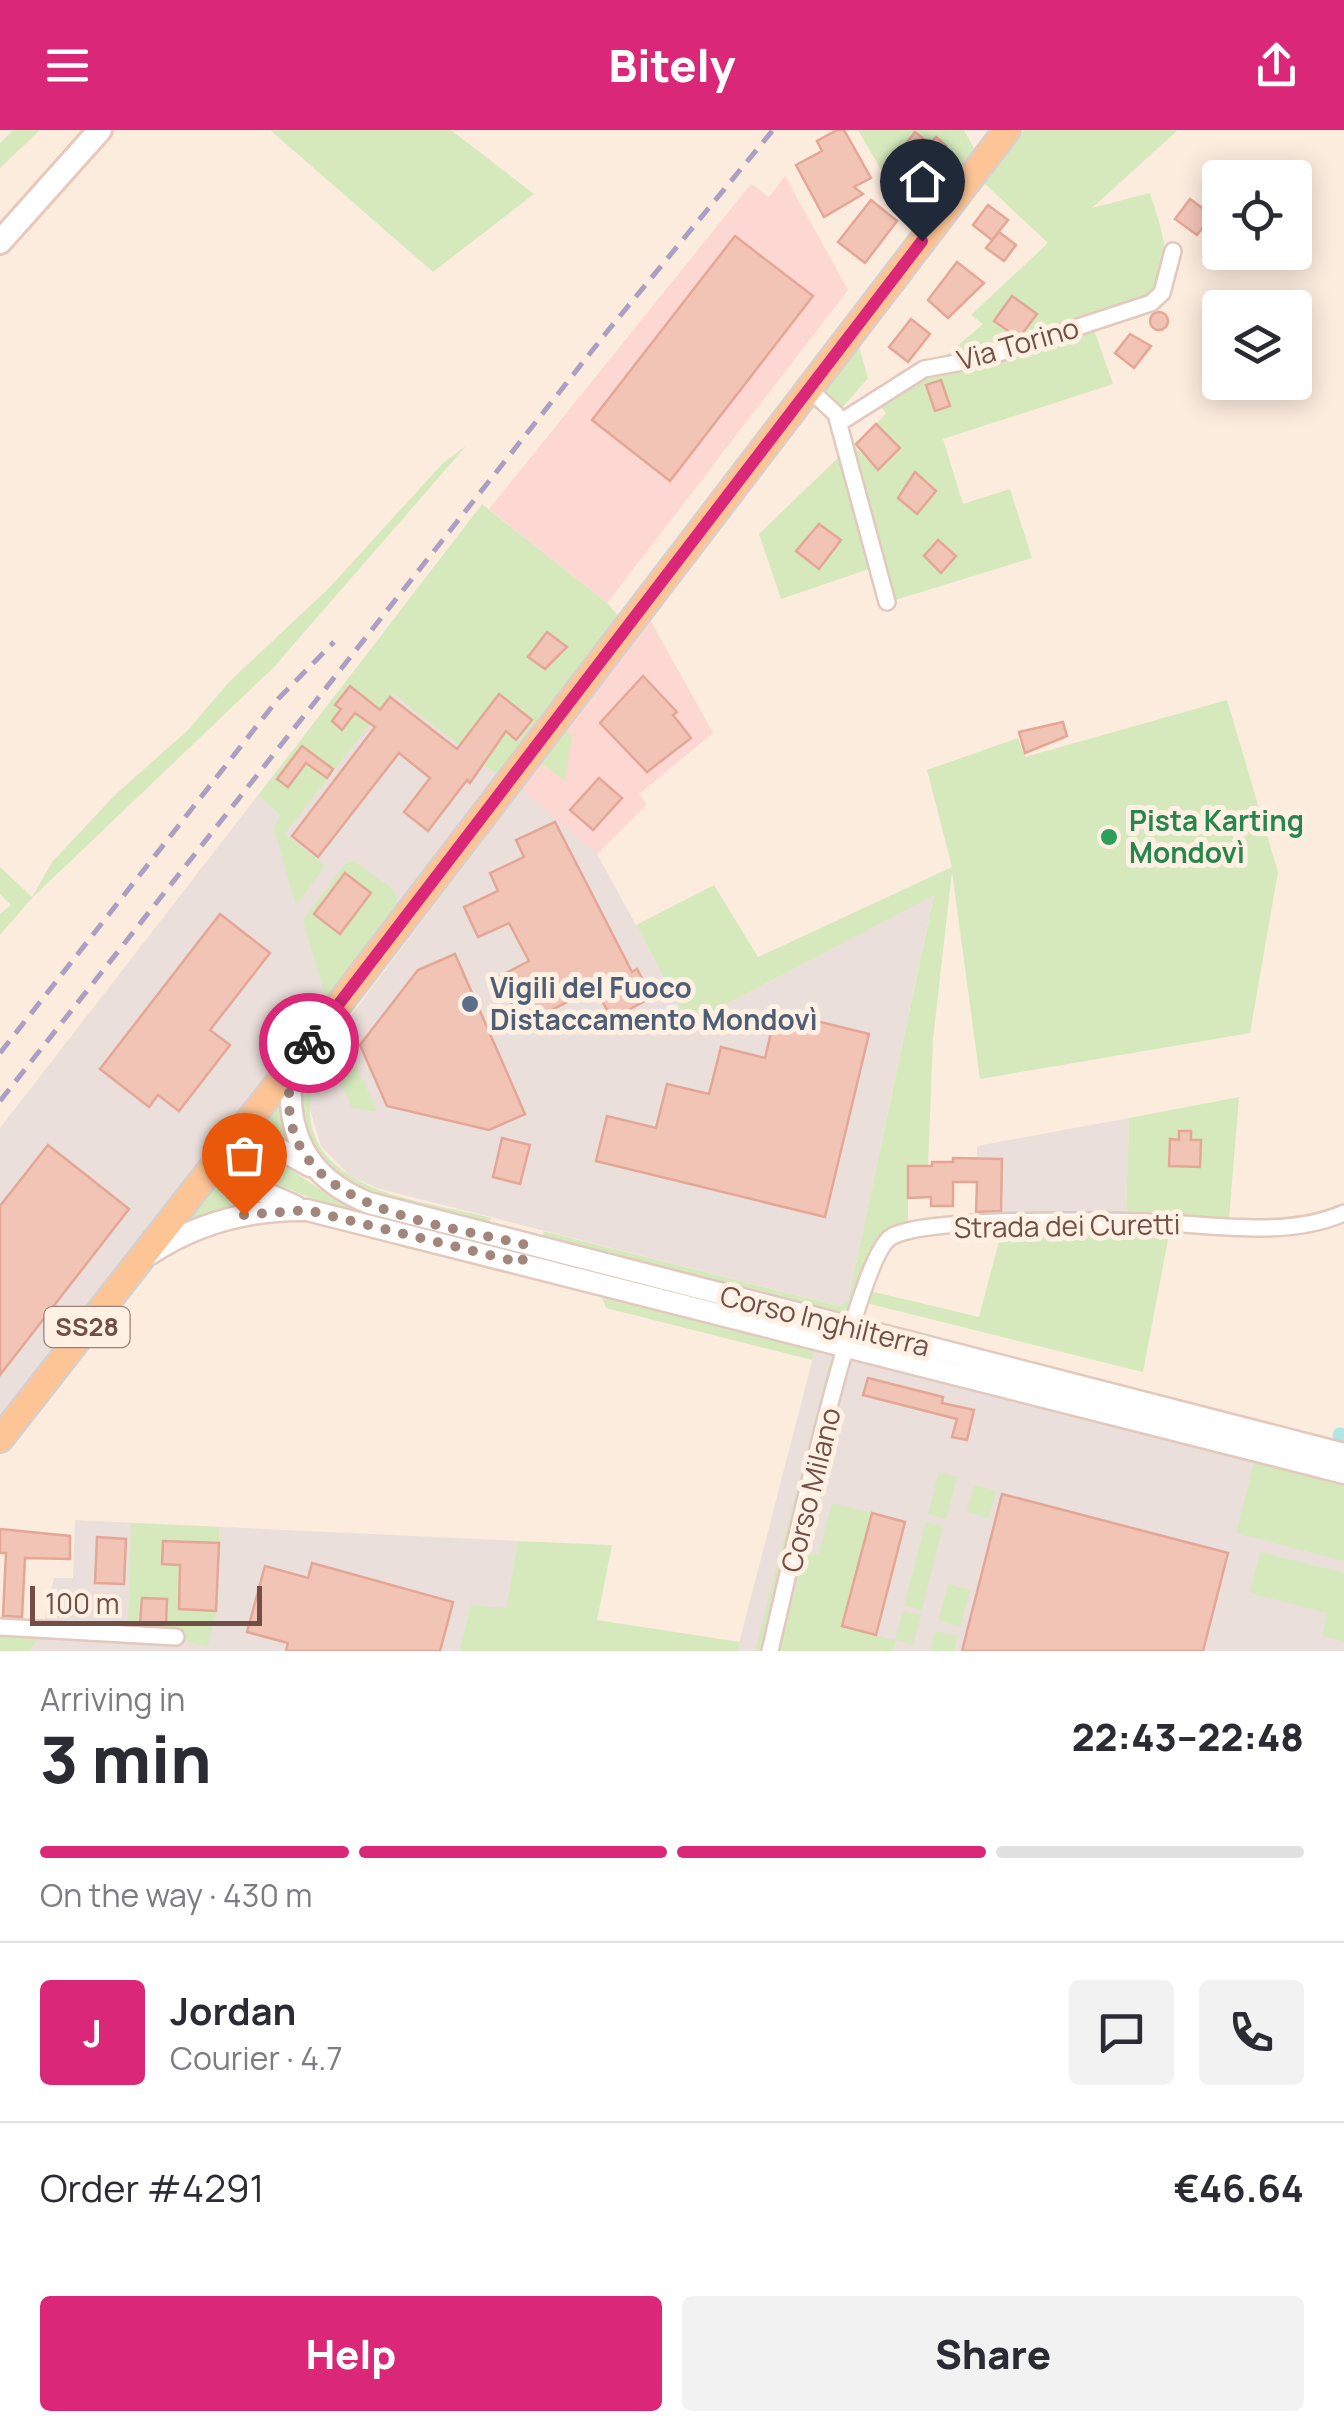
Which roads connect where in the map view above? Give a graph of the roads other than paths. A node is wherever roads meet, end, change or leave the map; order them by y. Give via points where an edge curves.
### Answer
1 (100, 130) edge
2 (1007, 130) edge
3 (0, 242) edge
4 (1173, 251) dead end
5 (808, 388) junction
6 (839, 423) junction
7 (887, 602) dead end
8 (294, 1063) junction
9 (229, 1146) junction
10 (316, 1170) junction
11 (307, 1210) junction
12 (1344, 1213) edge
13 (524, 1254) junction
14 (133, 1268) junction
15 (849, 1337) junction
16 (996, 1374) junction
17 (0, 1439) edge
18 (1344, 1454) edge
19 (1344, 1473) edge
20 (0, 1627) edge
21 (176, 1637) dead end
22 (770, 1651) edge

1 - 3 main road
2 - 5 main road, SS28
4 - 6 street, Via Torino via 1162,293 1152,303 984,358 924,369
5 - 6 street
5 - 8 main road, SS28
6 - 7 street
8 - 9 main road, SS28
8 - 10 street, Corso Inghilterra via 292,1125
9 - 10 street, Corso Inghilterra via 270,1144
9 - 11 street, Corso Inghilterra via 245,1184
9 - 14 main road, SS28
10 - 13 street, Corso Inghilterra via 368,1203
11 - 13 street, Corso Inghilterra
11 - 14 street, Corso Inghilterra via 263,1211 209,1225
12 - 15 street, Strada dei Curetti via 1292,1227 996,1223 898,1234 877,1253
13 - 15 street, Corso Inghilterra
14 - 17 main road, SS28
15 - 16 street, Corso Inghilterra
15 - 22 street, Corso Milano
16 - 18 street, Corso Inghilterra
16 - 19 street, Corso Inghilterra
20 - 21 street

